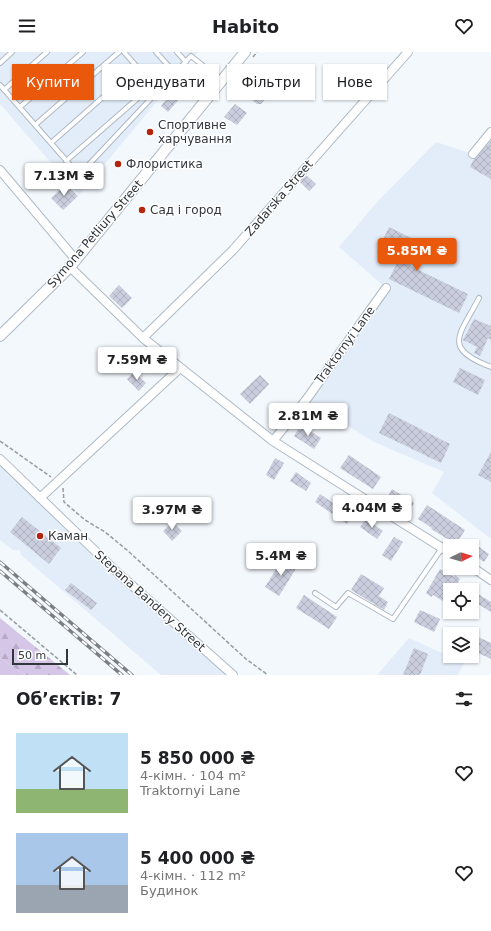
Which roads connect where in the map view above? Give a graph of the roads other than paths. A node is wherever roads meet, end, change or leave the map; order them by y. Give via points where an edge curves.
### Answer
1 (12, 52) edge
2 (47, 52) edge
3 (83, 52) edge
4 (119, 52) edge
5 (124, 52) edge
6 (156, 52) edge
7 (177, 52) edge
8 (245, 52) edge
9 (408, 52) edge
10 (186, 62) joint
11 (0, 63) edge
12 (134, 64) edge
13 (167, 64) edge
14 (222, 80) junction
15 (0, 85) edge
16 (4, 90) junction
17 (102, 98) edge
18 (136, 100) edge
19 (150, 100) edge
20 (20, 107) junction
21 (35, 125) junction
22 (491, 132) edge
23 (51, 143) junction
24 (473, 154) dead end
25 (66, 161) junction
26 (0, 170) edge
27 (73, 263) junction
28 (386, 288) dead end
29 (479, 298) dead end
30 (0, 336) edge
31 (143, 338) junction
32 (491, 367) edge
33 (180, 368) junction
34 (273, 441) junction
35 (0, 459) edge
36 (40, 498) junction
37 (442, 548) joint
38 (479, 572) edge
39 (491, 580) edge
40 (315, 593) dead end
41 (233, 675) edge

1 - 11 lane
2 - 16 lane
3 - 20 lane
4 - 21 lane
5 - 12 lane
6 - 13 lane
7 - 10 lane
8 - 14 street, Symona Petliury Street
9 - 31 street, Zadarska Street via 233,250
10 - 14 lane via 191,56
14 - 27 street, Symona Petliury Street
15 - 16 lane
16 - 20 lane
17 - 23 lane
18 - 25 lane
19 - 25 lane via 79,175
20 - 21 lane
21 - 23 lane
22 - 24 street
23 - 25 lane
26 - 27 street
27 - 30 street, Symona Petliury Street
27 - 31 street
28 - 34 street, Traktornyi Lane via 306,400
29 - 32 lane via 459,338 458,346 462,352
31 - 33 street
33 - 34 street
33 - 36 street
34 - 37 street
35 - 36 street, Stepana Bandery Street
36 - 41 street, Stepana Bandery Street
37 - 40 lane via 393,619 348,593 336,607
38 - 39 street

